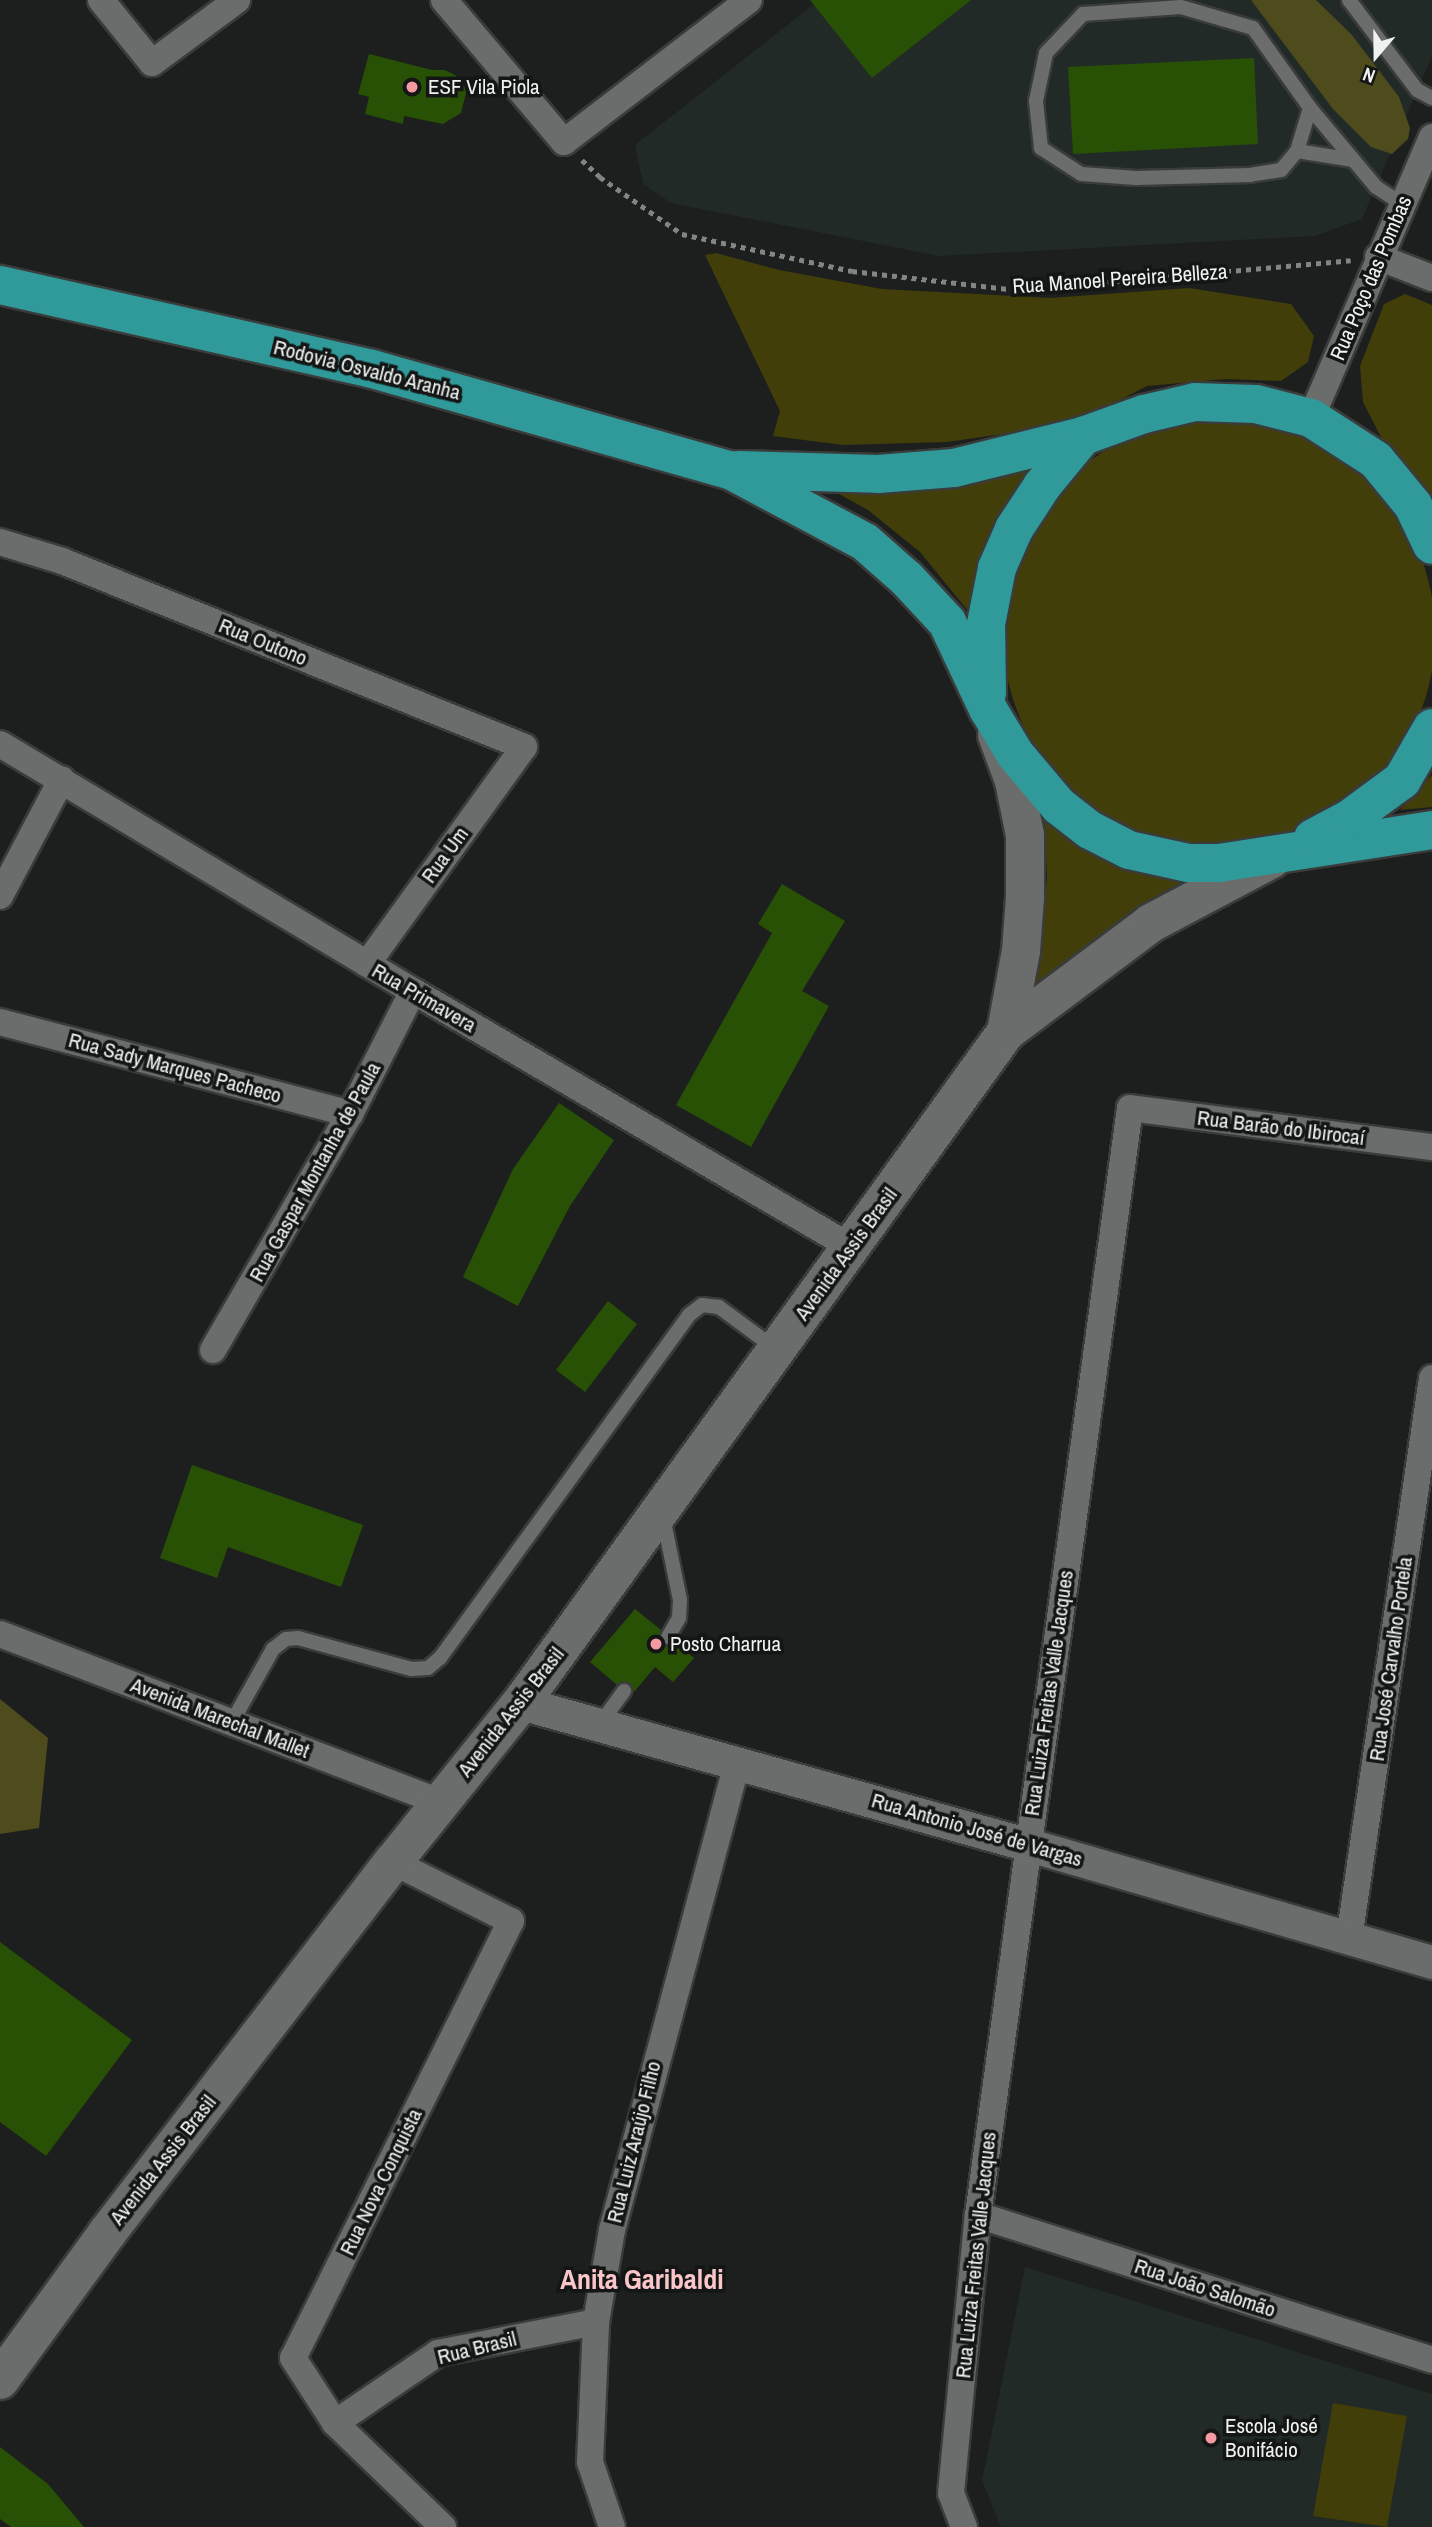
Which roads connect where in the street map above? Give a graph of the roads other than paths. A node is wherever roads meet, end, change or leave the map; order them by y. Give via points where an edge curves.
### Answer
1 (101, 0) edge
2 (237, 0) edge
3 (443, 0) edge
4 (749, 0) edge
5 (1105, 0) edge
6 (1349, 0) edge
7 (1175, 4) edge
8 (1083, 14) junction
9 (1432, 98) edge
10 (1310, 108) junction
11 (1297, 151) junction
12 (1429, 155) edge
13 (1353, 160) junction
14 (1402, 204) junction
15 (1378, 257) junction
16 (1432, 278) edge
17 (0, 285) edge
18 (1311, 418) junction
19 (1083, 436) junction
20 (730, 470) junction
21 (0, 542) edge
22 (1432, 545) edge
23 (988, 709) junction
24 (1432, 728) edge
25 (0, 744) edge
26 (524, 747) joint
27 (62, 779) junction
28 (1432, 830) edge
29 (1287, 852) junction
30 (0, 896) edge
31 (367, 964) junction
32 (413, 991) junction
33 (0, 1022) edge
34 (1006, 1032) junction
35 (1130, 1108) joint
36 (350, 1114) junction
37 (1432, 1147) edge
38 (851, 1247) junction
39 (777, 1349) junction
40 (213, 1350) dead end
41 (1432, 1378) edge
42 (661, 1509) junction
43 (0, 1634) edge
44 (668, 1637) dead end
45 (624, 1691) dead end
46 (521, 1703) junction
47 (232, 1723) junction
48 (600, 1724) junction
49 (737, 1763) junction
50 (440, 1802) junction
51 (1028, 1844) junction
52 (393, 1862) junction
53 (1349, 1939) junction
54 (1432, 1962) edge
55 (978, 2215) junction
56 (596, 2322) junction
57 (1432, 2360) edge
58 (0, 2380) edge
59 (335, 2423) junction
60 (443, 2527) edge
61 (612, 2527) edge
62 (964, 2527) edge

1 - 2 street via 152,63
3 - 4 street via 564,142
5 - 8 lane
6 - 9 lane via 1417,90
7 - 8 lane
7 - 10 lane via 1253,28
8 - 11 lane via 1046,53 1036,101 1041,148 1081,174 1136,178 1251,175 1281,170
10 - 11 lane
10 - 13 lane
11 - 13 lane
12 - 14 street, Rua Poço das Pombas
13 - 14 lane via 1376,187
14 - 15 street, Rua Poço das Pombas
15 - 16 street
15 - 18 street, Rua Poço das Pombas
17 - 20 highway, Rodovia Osvaldo Aranha via 372,369
18 - 19 highway via 1256,404 1195,402
18 - 22 highway via 1376,460 1413,505
19 - 20 highway via 941,469 878,474
19 - 23 highway via 1042,486 1014,529 997,568 986,624
20 - 23 highway via 865,542 907,579 947,622
21 - 26 street, Rua Outono via 62,561
23 - 29 highway via 1015,754 1059,806 1090,831 1129,850 1188,863
23 - 34 main road, Avenida Assis Brasil via 1014,781 1024,835 1022,938
24 - 29 highway via 1402,780 1349,819
25 - 27 street, Rua Primavera
26 - 31 street, Rua Um
27 - 30 street
27 - 31 street, Rua Primavera
28 - 29 highway
29 - 34 main road, Avenida Assis Brasil via 1151,923
31 - 32 street, Rua Primavera
32 - 36 street, Rua Gaspar Montanha de Paula
32 - 38 street, Rua Primavera
33 - 36 street, Rua Sady Marques Pacheco
34 - 38 main road, Avenida Assis Brasil
35 - 37 street, Rua Barão do Ibirocaí
35 - 51 street, Rua Luiza Freitas Valle Jacques
36 - 40 street, Rua Gaspar Montanha de Paula
38 - 39 main road, Avenida Assis Brasil
39 - 42 main road, Avenida Assis Brasil
39 - 47 lane via 719,1307 702,1306 689,1315 440,1658 428,1668 411,1669 298,1638 286,1639 273,1649
41 - 53 street, Rua José Carvalho Portela
42 - 44 lane via 680,1600 679,1618
42 - 46 main road, Avenida Assis Brasil
43 - 47 street, Avenida Marechal Mallet
45 - 48 lane
46 - 48 street, Rua Antonio José de Vargas
46 - 50 main road, Avenida Assis Brasil
47 - 50 street, Avenida Marechal Mallet
48 - 49 street, Rua Antonio José de Vargas
49 - 51 street, Rua Antonio José de Vargas
49 - 56 street, Rua Luiz Araújo Filho via 618,2204
50 - 52 main road, Avenida Assis Brasil
51 - 53 street, Rua Antonio José de Vargas
51 - 55 street, Rua Luiza Freitas Valle Jacques
52 - 58 main road, Avenida Assis Brasil via 107,2233
52 - 59 street, Rua Nova Conquista via 511,1920 293,2358
53 - 54 street, Rua Antonio José de Vargas
55 - 57 street, Rua João Salomão
55 - 62 street, Rua Luiza Freitas Valle Jacques via 951,2493
56 - 59 street, Rua Brasil via 438,2353
56 - 61 street, Rua Luiz Araújo Filho via 590,2462
59 - 60 street, Rua Nova Conquista

